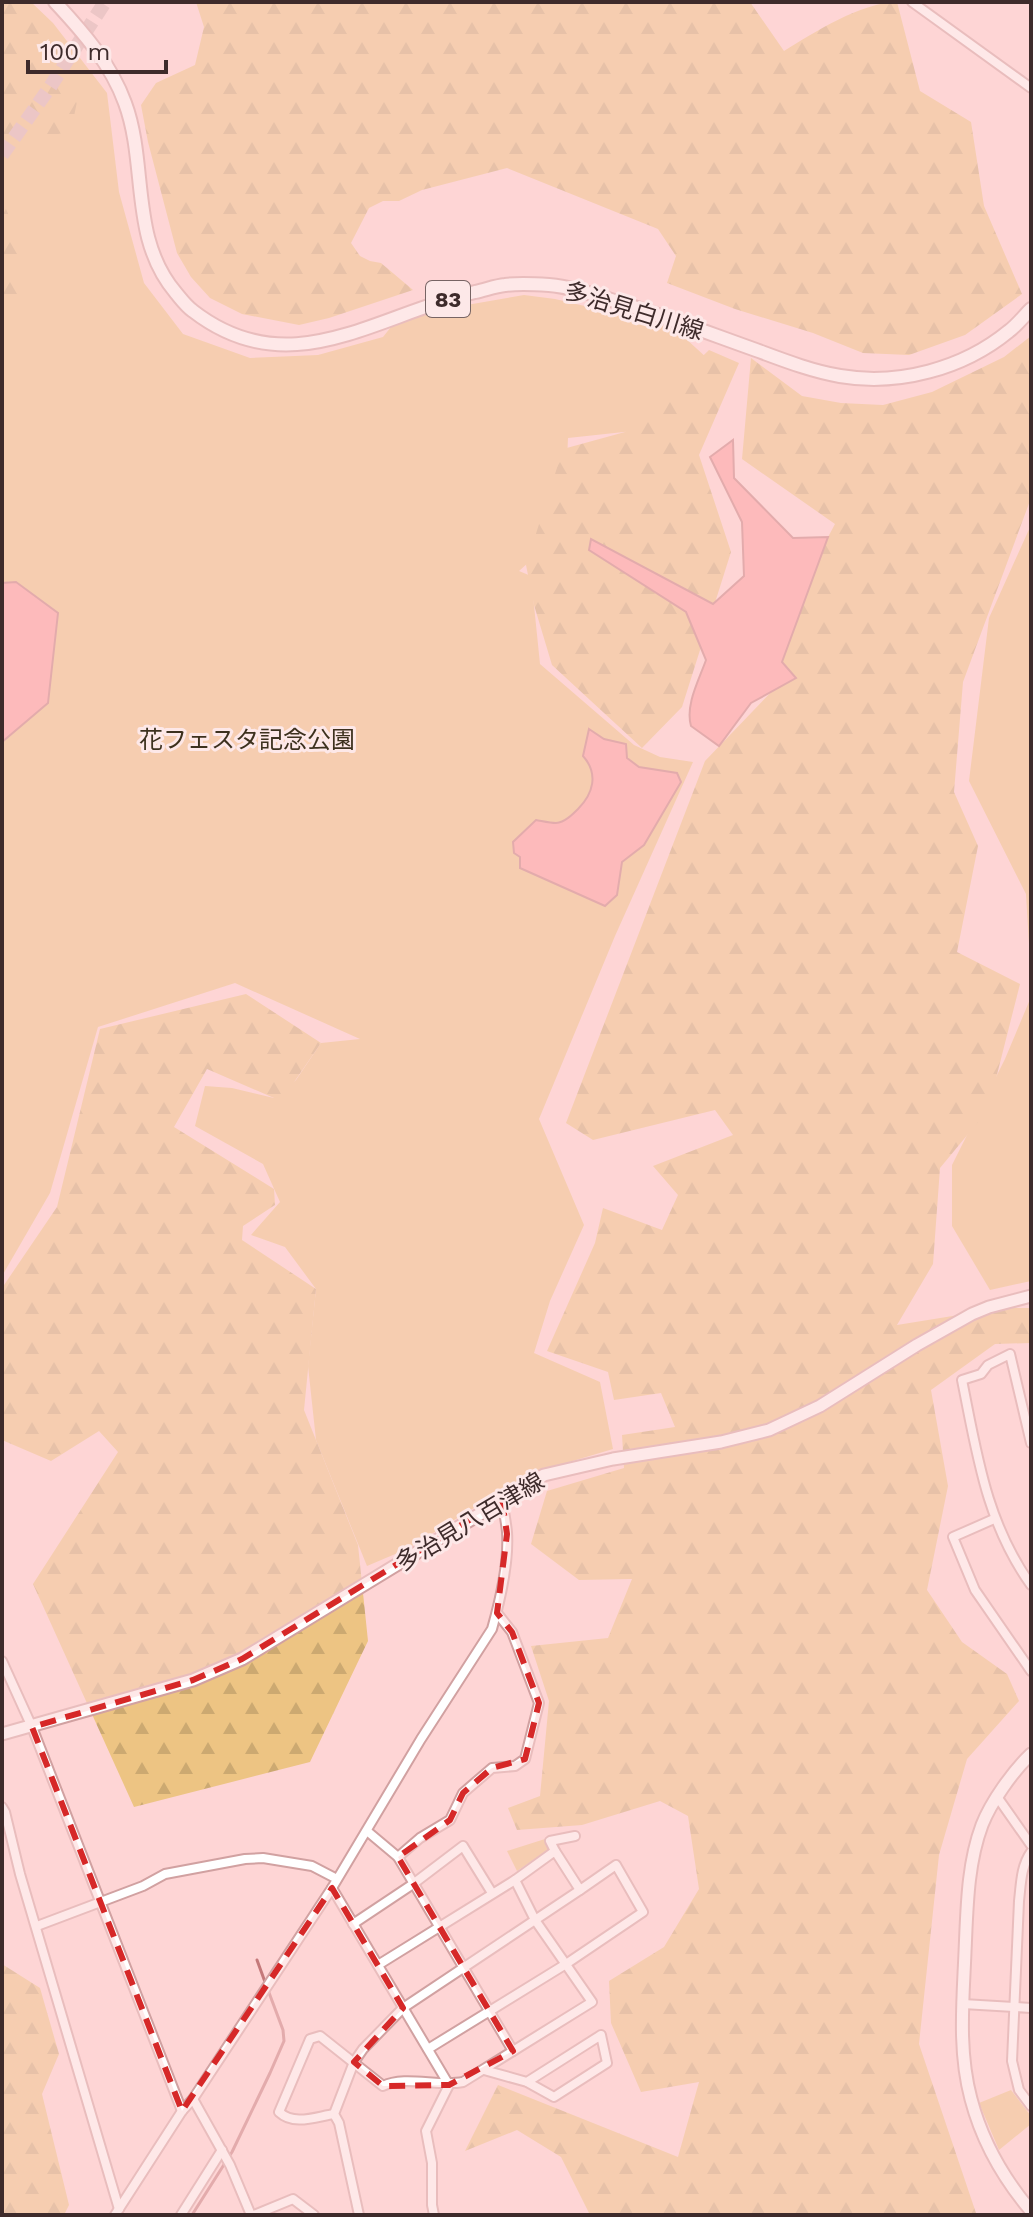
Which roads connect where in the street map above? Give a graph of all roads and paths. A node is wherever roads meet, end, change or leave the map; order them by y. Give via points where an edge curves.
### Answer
1 (55, 2) edge
2 (912, 2) edge
3 (1031, 88) edge
4 (1031, 309) edge
5 (1031, 1296) edge
6 (1031, 1443) edge
7 (502, 1500) junction
8 (994, 1519) junction
9 (1031, 1585) edge
10 (497, 1613) junction
11 (2, 1661) edge
12 (1031, 1671) edge
13 (32, 1727) junction
14 (2, 1734) edge
15 (1030, 1757) edge
16 (998, 1798) junction
17 (2, 1807) edge
18 (367, 1831) junction
19 (575, 1836) dead end
20 (1031, 1845) edge
21 (555, 1851) junction
22 (1031, 1852) edge
23 (398, 1857) junction
24 (515, 1880) junction
25 (334, 1884) junction
26 (413, 1884) junction
27 (580, 1890) junction
28 (492, 1893) junction
29 (99, 1902) junction
30 (535, 1920) junction
31 (353, 1924) junction
32 (37, 1926) junction
33 (439, 1927) junction
34 (566, 1964) junction
35 (378, 1965) junction
36 (463, 1968) junction
37 (963, 2004) junction
38 (1015, 2007) junction
39 (403, 2008) junction
40 (1031, 2008) edge
41 (489, 2012) junction
42 (428, 2049) junction
43 (513, 2051) junction
44 (354, 2062) junction
45 (484, 2070) junction
46 (527, 2082) junction
47 (449, 2085) junction
48 (193, 2099) junction
49 (1031, 2106) edge
50 (182, 2111) junction
51 (334, 2114) junction
52 (223, 2152) junction
53 (1027, 2211) edge
54 (117, 2212) edge
55 (181, 2215) edge
56 (253, 2215) edge
57 (314, 2215) edge
58 (359, 2215) edge
59 (434, 2215) edge

1 - 4 main road, 多治見白川線 / 83 via 88,37 127,106 142,212 152,253 168,284 191,310 246,341 278,346 341,337 453,297 505,285 549,285 653,313 839,376 882,379 944,367 977,352
2 - 3 street
5 - 7 main road, 多治見八百津線 via 972,1314 820,1406 769,1430 544,1475
6 - 8 street via 1010,1354 962,1380
7 - 10 street via 507,1534
7 - 13 main road, 多治見八百津線 via 242,1659 193,1680
8 - 9 street
8 - 12 street via 953,1537 975,1590
10 - 18 street
10 - 23 street via 512,1632 539,1703 525,1759 515,1766 492,1768 463,1793 450,1820
11 - 13 street
13 - 14 main road, 多治見八百津線
13 - 29 street
15 - 16 main road
16 - 20 street
16 - 37 main road via 981,1827 971,1869
17 - 32 street
18 - 23 street
18 - 25 street
19 - 21 street via 550,1841
21 - 24 street
21 - 27 street
22 - 38 street via 1019,1901
23 - 26 street
24 - 28 street
24 - 30 street
25 - 29 street via 312,1866 245,1859 165,1874
25 - 31 street
25 - 48 street
26 - 28 street via 463,1846
26 - 31 street
26 - 33 street
27 - 30 street
27 - 34 street via 616,1865 643,1912
28 - 33 street
29 - 32 street
29 - 50 street
30 - 34 street
30 - 36 street
31 - 35 street
32 - 54 street
33 - 35 street
33 - 36 street
34 - 41 street
34 - 43 street via 592,2002
35 - 39 street
36 - 39 street
36 - 41 street
37 - 38 street
37 - 53 main road via 964,2060 974,2110 994,2159
38 - 40 street
38 - 49 street via 1012,2061 1019,2090
39 - 42 street
39 - 44 street
41 - 42 street
41 - 43 street
42 - 47 street
43 - 45 street
44 - 47 street via 383,2086 393,2081
44 - 51 street
44 - 51 street via 320,2036 310,2039 279,2112 293,2121
45 - 46 street
45 - 47 street
46 - 46 street via 554,2097 607,2063 601,2035
47 - 59 street via 426,2131
48 - 50 street
48 - 52 street
50 - 54 street
51 - 58 street
52 - 55 street
52 - 56 street
56 - 57 street via 293,2199

